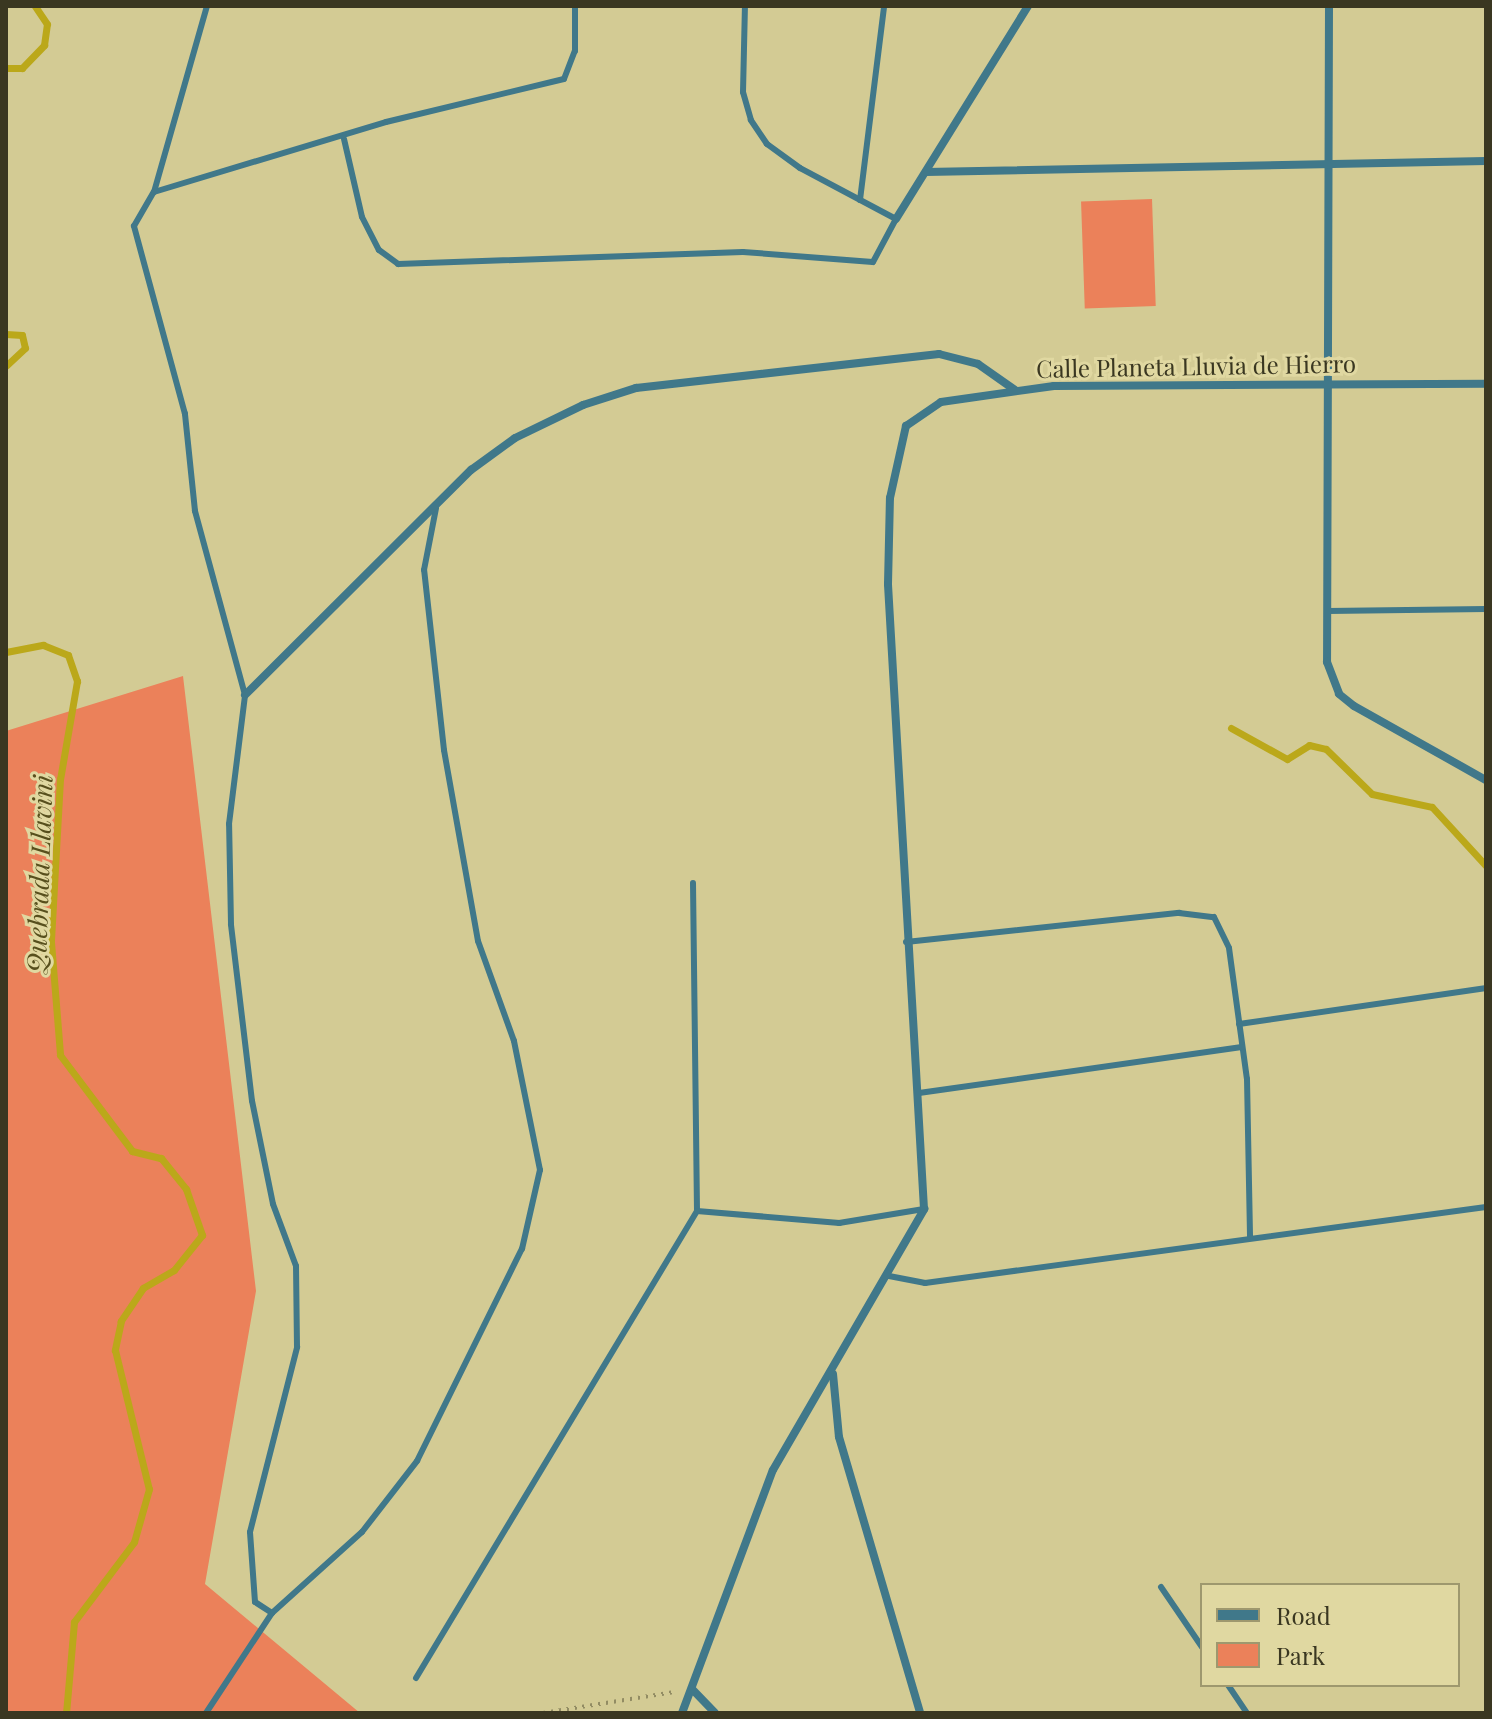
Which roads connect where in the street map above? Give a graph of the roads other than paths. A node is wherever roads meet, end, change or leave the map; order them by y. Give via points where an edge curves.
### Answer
1 (207, 6) edge
2 (575, 6) edge
3 (745, 6) edge
4 (884, 6) edge
5 (1028, 6) edge
6 (1329, 6) edge
7 (344, 139) junction
8 (1486, 161) edge
9 (1330, 164) junction
10 (926, 172) junction
11 (154, 192) junction
12 (860, 200) junction
13 (896, 219) junction
14 (1486, 384) edge
15 (1331, 385) junction
16 (1015, 390) junction
17 (436, 508) junction
18 (1486, 609) edge
19 (1328, 611) junction
20 (245, 695) junction
21 (1486, 780) edge
22 (693, 883) dead end
23 (906, 942) junction
24 (1486, 988) edge
25 (1239, 1024) junction
26 (1242, 1047) junction
27 (919, 1093) junction
28 (1486, 1207) edge
29 (924, 1209) junction
30 (697, 1211) junction
31 (1250, 1237) junction
32 (889, 1276) junction
33 (833, 1372) junction
34 (1161, 1587) dead end
35 (272, 1613) junction
36 (1200, 1644) edge
37 (416, 1678) dead end
38 (1229, 1687) edge
39 (692, 1689) junction
40 (206, 1713) edge
41 (682, 1713) edge
42 (715, 1713) edge
43 (920, 1713) edge
44 (1247, 1713) edge

1 - 11 lane
2 - 7 lane via 575,51 564,79 386,122
3 - 12 lane via 743,92 751,120 767,144
4 - 12 lane
5 - 10 street
6 - 9 street
7 - 11 lane
7 - 13 lane via 362,217 379,250 398,264 743,252 873,262
8 - 9 street
9 - 10 street
9 - 15 street
10 - 13 street
11 - 20 lane via 134,226 185,414 195,511
12 - 13 lane
14 - 15 street, Calle Planeta Lluvia de Hierro
15 - 16 street, Calle Planeta Lluvia de Hierro
15 - 19 street
16 - 17 street via 978,364 939,354 636,388 515,438
16 - 23 street, Calle Planeta Lluvia de Hierro via 923,411 896,447 888,584
17 - 20 street
17 - 35 lane via 424,570 444,750 478,941 514,1041 540,1170 522,1249 417,1461 362,1532
18 - 19 lane
19 - 21 street via 1327,662 1339,694
20 - 35 lane via 229,824 231,924 252,1101 273,1204 296,1266 297,1347 250,1532 255,1602
22 - 30 lane
23 - 25 lane via 1197,912 1214,917 1225,931
23 - 27 street, Calle Planeta Lluvia de Hierro
24 - 25 lane
25 - 26 lane
26 - 27 lane
26 - 31 lane
27 - 29 street, Calle Planeta Lluvia de Hierro
28 - 31 lane
29 - 30 lane via 839,1223
29 - 32 street
30 - 37 lane
31 - 32 lane via 925,1283
32 - 33 street
33 - 39 street via 773,1470
33 - 43 street via 839,1437
34 - 36 lane
35 - 40 lane
38 - 44 lane
39 - 41 street
39 - 42 street

